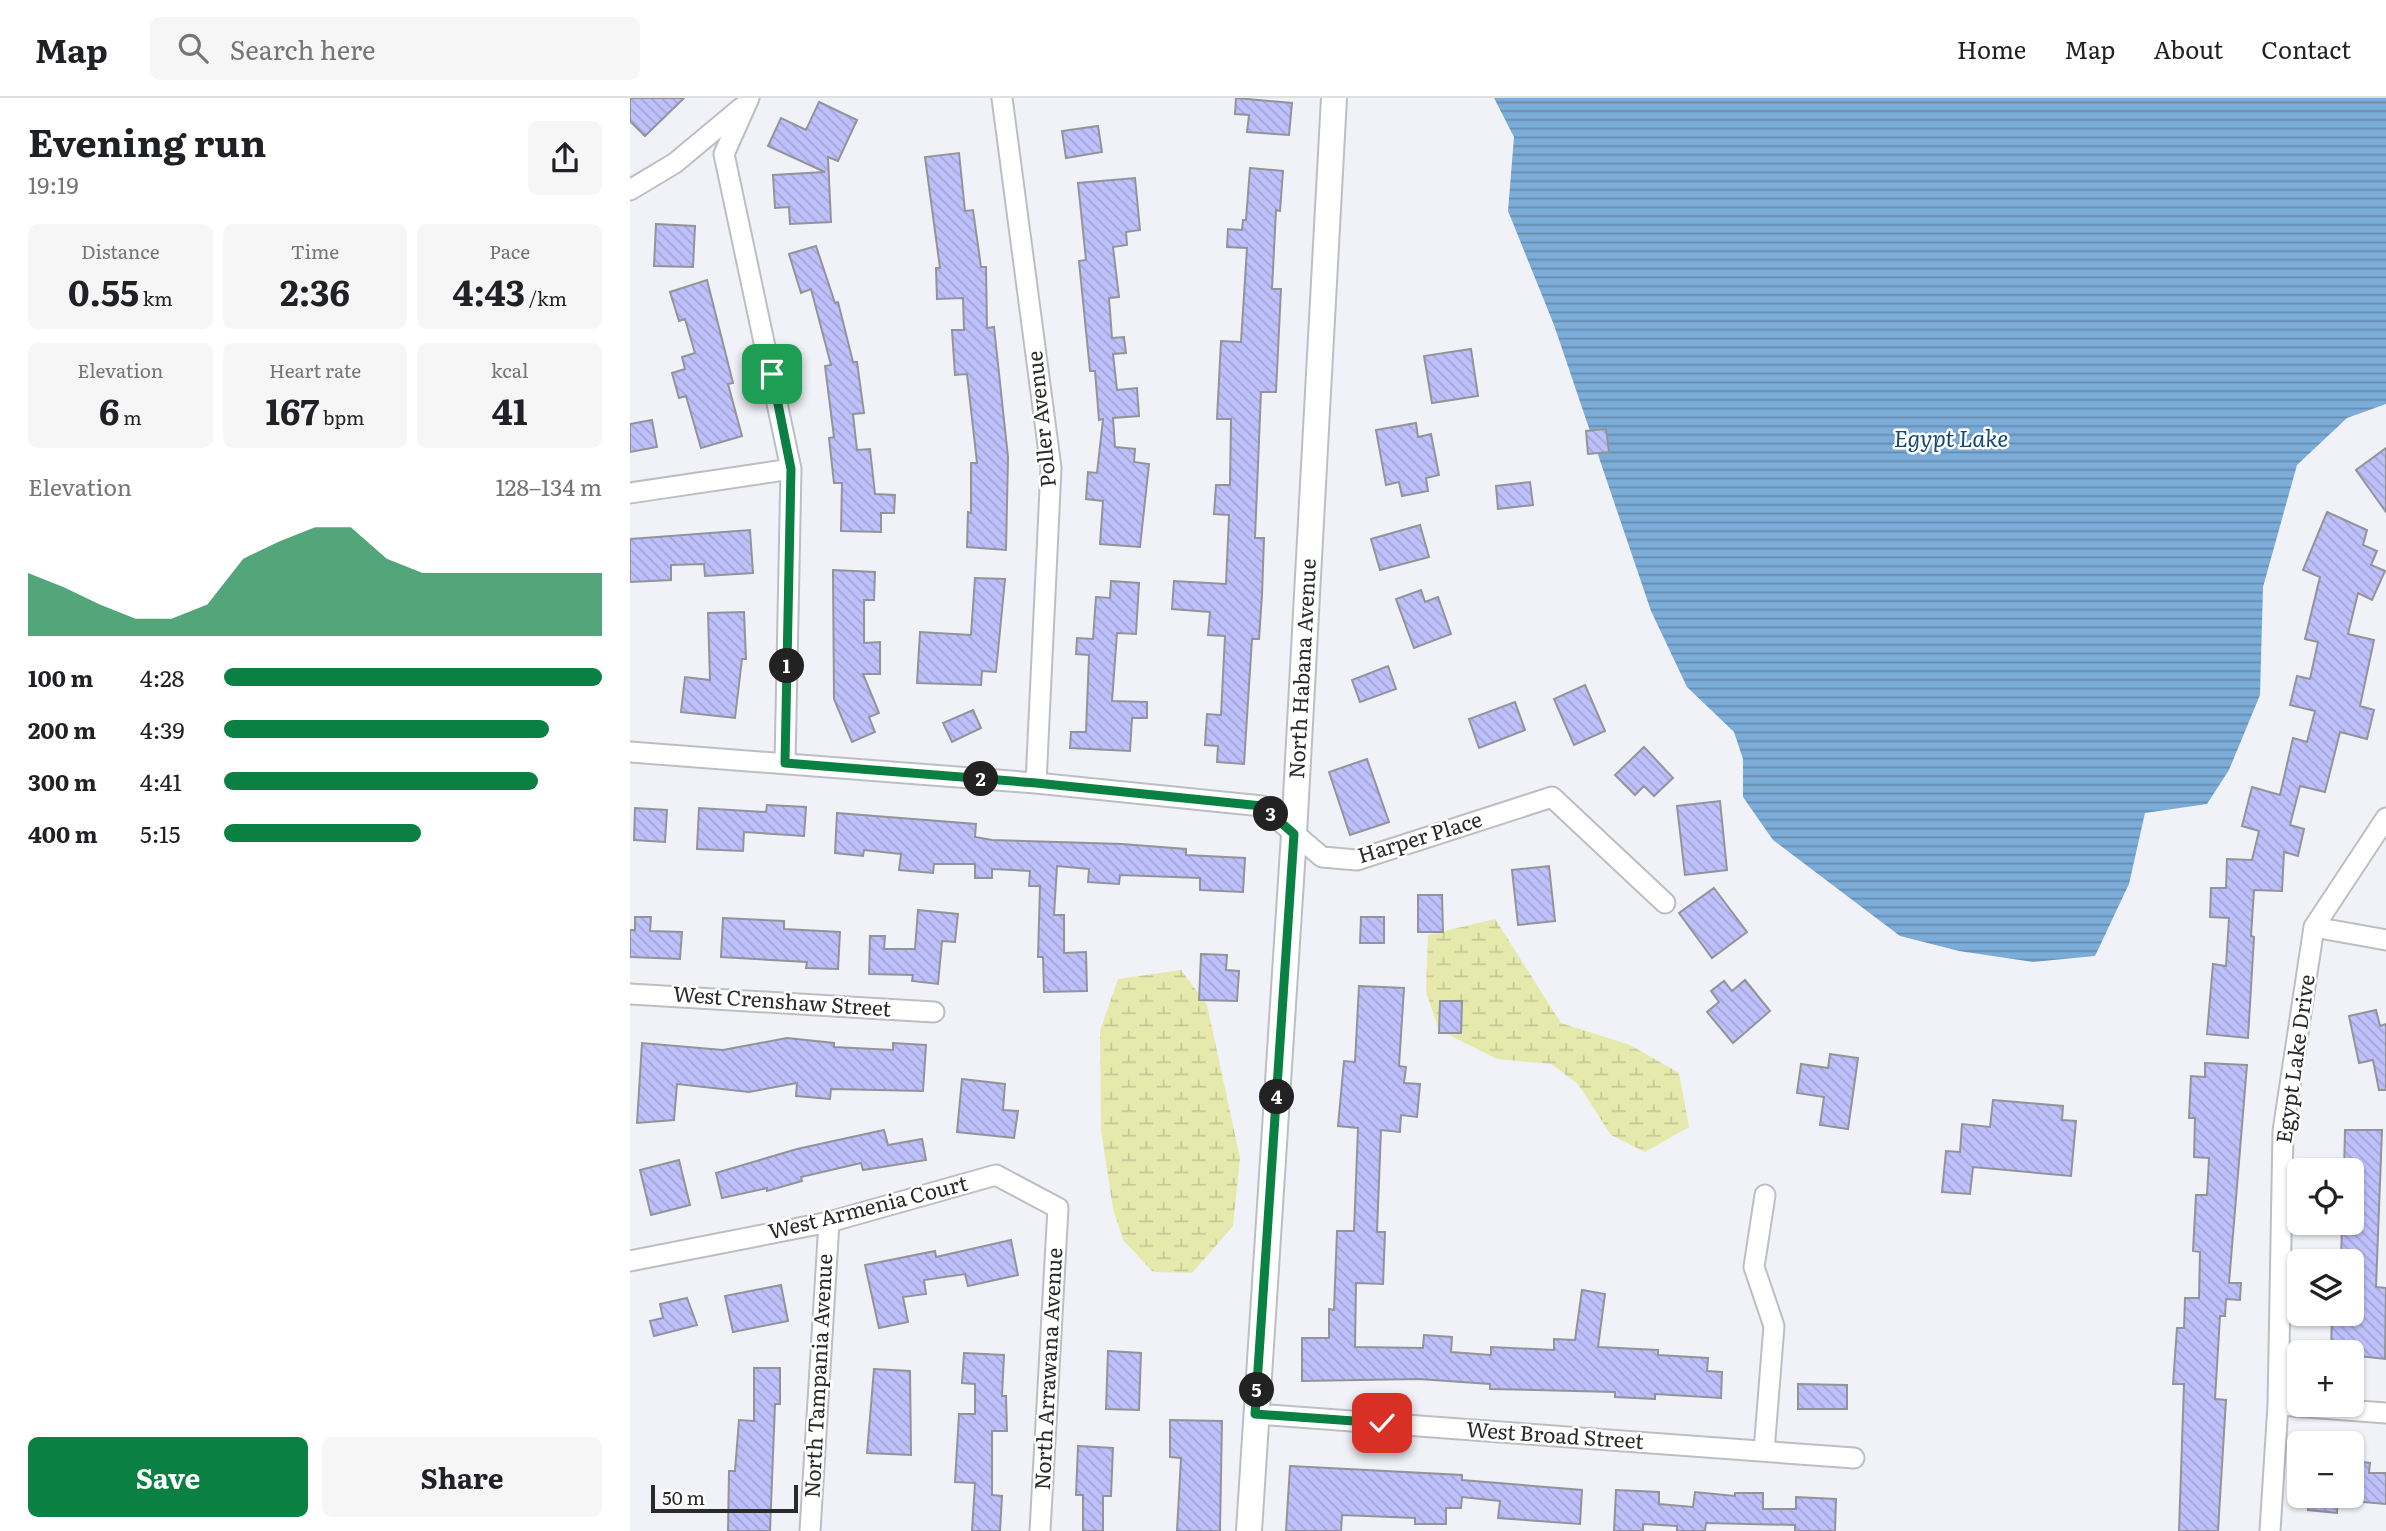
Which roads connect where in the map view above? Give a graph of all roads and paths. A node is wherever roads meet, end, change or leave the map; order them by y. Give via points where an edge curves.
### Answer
1 (1002, 98) edge
2 (1334, 98) edge
3 (748, 100) edge
4 (630, 190) edge
5 (791, 469) junction
6 (630, 493) edge
7 (630, 752) edge
8 (785, 763) junction
9 (1036, 783) junction
10 (2386, 818) edge
11 (1294, 834) junction
12 (1665, 903) dead end
13 (2314, 927) junction
14 (2386, 940) edge
15 (630, 993) edge
16 (934, 1012) dead end
17 (1765, 1195) dead end
18 (1058, 1208) joint
19 (828, 1222) junction
20 (630, 1261) edge
21 (2278, 1405) junction
22 (2386, 1413) edge
23 (1255, 1414) junction
24 (1765, 1451) junction
25 (1854, 1458) dead end
26 (810, 1531) edge
27 (1040, 1531) edge
28 (1249, 1531) edge
29 (2270, 1531) edge

1 - 9 street, Poller Avenue via 1051,468
2 - 11 street, North Habana Avenue
3 - 4 street via 675,163
3 - 5 street via 724,154
5 - 6 street
5 - 8 street
7 - 8 street, Harper Place
8 - 9 street, Harper Place
9 - 11 street, Harper Place via 1262,806
10 - 13 street, Egypt Lake Drive
11 - 12 street, Harper Place via 1322,857 1357,860 1552,797
11 - 23 street, North Habana Avenue
13 - 14 street
13 - 21 street, Egypt Lake Drive via 2283,1130
15 - 16 street, West Crenshaw Street
17 - 24 street via 1754,1266 1774,1326
18 - 19 street, West Armenia Court via 996,1175
18 - 27 street, North Arrawana Avenue
19 - 20 street, West Armenia Court
19 - 26 street, North Tampania Avenue
21 - 22 street
21 - 29 street, Egypt Lake Drive
23 - 24 street, West Broad Street
23 - 28 street, North Habana Avenue
24 - 25 street, West Broad Street

